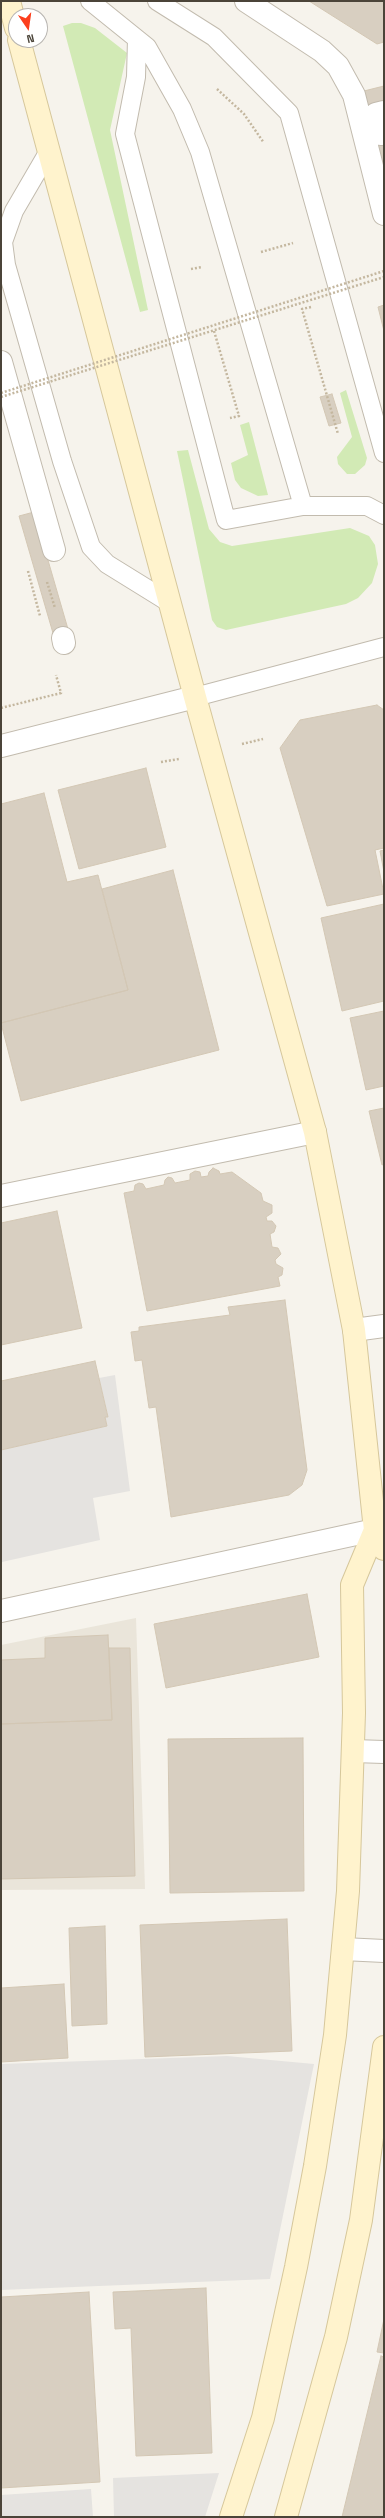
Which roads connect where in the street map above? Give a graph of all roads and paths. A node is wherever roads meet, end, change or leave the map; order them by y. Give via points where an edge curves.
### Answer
1 (90, 1) edge
2 (157, 1) edge
3 (246, 1) edge
4 (137, 39) junction
5 (21, 48) edge
6 (218, 89) dead end
7 (384, 112) edge
8 (381, 134) dead end
9 (265, 145) dead end
10 (49, 151) junction
11 (384, 214) edge
12 (324, 235) junction
13 (292, 236) dead end
14 (294, 243) junction
15 (296, 250) dead end
16 (232, 259) junction
17 (191, 270) dead end
18 (384, 271) edge
19 (384, 277) edge
20 (308, 292) dead end
21 (214, 331) junction
22 (1, 362) edge
23 (1, 393) edge
24 (1, 397) edge
25 (228, 419) dead end
26 (338, 434) dead end
27 (384, 453) edge
28 (303, 506) junction
29 (384, 515) edge
30 (54, 550) dead end
31 (170, 603) junction
32 (384, 647) edge
33 (54, 670) dead end
34 (195, 697) junction
35 (1, 708) edge
36 (1, 746) edge
37 (315, 1132) junction
38 (1, 1196) edge
39 (384, 1326) edge
40 (354, 1330) junction
41 (381, 1536) edge
42 (1, 1611) edge
43 (353, 1751) junction
44 (384, 1752) edge
45 (343, 1949) junction
46 (384, 1951) edge
47 (384, 2047) edge
48 (231, 2517) edge
49 (286, 2517) edge

1 - 4 lane
2 - 12 lane via 214,37 289,113
3 - 11 street via 322,51 338,66 354,95
4 - 16 lane via 147,47 182,109 200,152
4 - 28 lane via 136,77 125,134 226,520
5 - 10 street
6 - 9 path via 244,114
7 - 8 street via 376,114
10 - 31 street
10 - 31 lane via 14,211 3,242 6,265 62,462 91,547 107,564
12 - 14 path
12 - 27 lane
13 - 14 path
14 - 15 path
14 - 16 path
16 - 17 path
16 - 28 lane
18 - 23 path, bridge
19 - 21 path, bridge
20 - 26 path via 312,306 302,310
21 - 24 path, bridge
21 - 25 path via 239,416
22 - 30 street
28 - 29 lane via 367,506
31 - 34 street
32 - 34 lane
33 - 35 path via 61,693
34 - 36 street
34 - 37 street
37 - 38 street
37 - 40 street
39 - 40 street
40 - 41 street
41 - 42 street
41 - 43 street via 352,1584
43 - 44 street
43 - 45 street via 348,1891
45 - 46 street
45 - 48 street via 335,2035 296,2267 263,2418
47 - 49 street via 357,2236 336,2337

